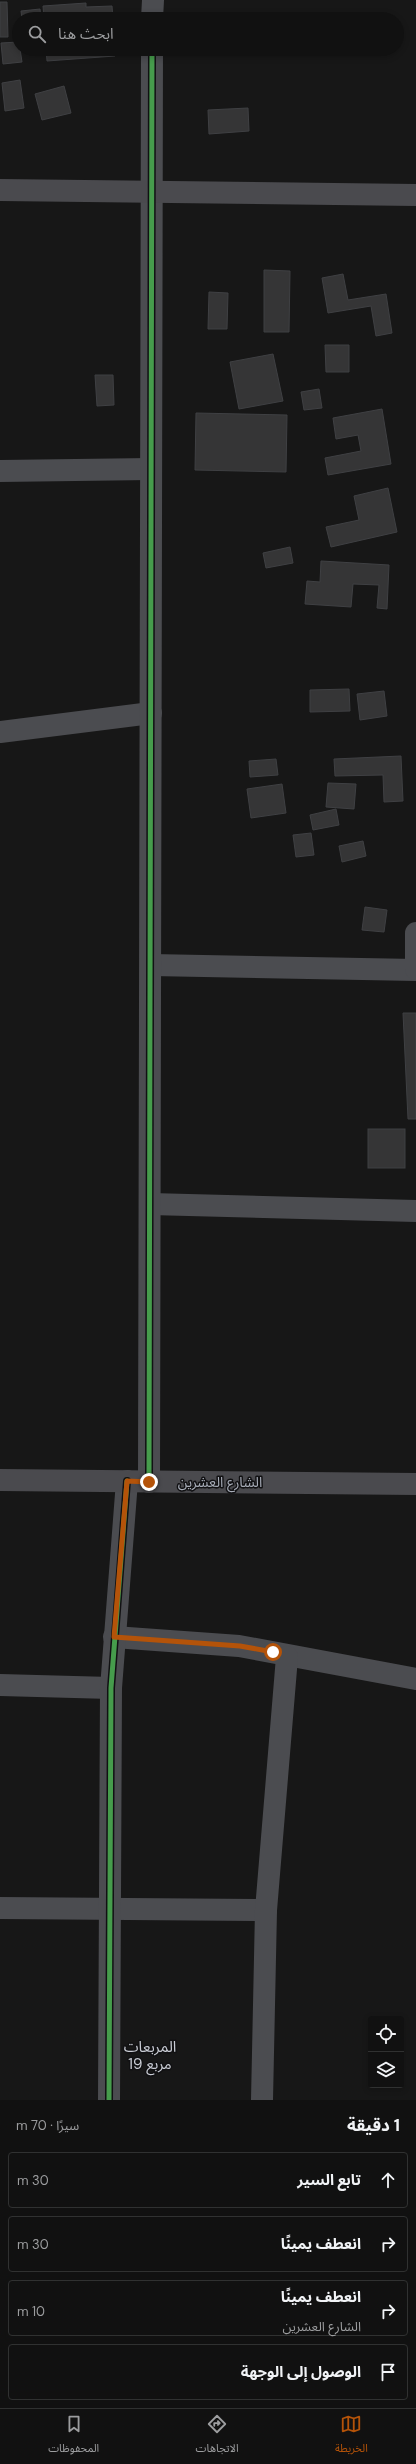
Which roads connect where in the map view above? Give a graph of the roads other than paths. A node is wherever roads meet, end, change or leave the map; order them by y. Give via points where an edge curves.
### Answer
1 (153, 0) edge
2 (152, 12) edge
3 (152, 56) edge
4 (0, 190) edge
5 (152, 192) junction
6 (416, 195) edge
7 (152, 469) junction
8 (0, 471) edge
9 (151, 713) junction
10 (0, 732) edge
11 (416, 933) edge
12 (150, 965) junction
13 (416, 970) edge
14 (150, 1204) junction
15 (416, 1211) edge
16 (0, 1480) edge
17 (127, 1481) junction
18 (149, 1482) junction
19 (416, 1484) edge
20 (114, 1637) junction
21 (287, 1656) junction
22 (416, 1679) edge
23 (0, 1685) edge
24 (111, 1688) junction
25 (0, 1908) edge
26 (108, 1910) junction
27 (266, 1910) junction
28 (109, 2100) edge
29 (262, 2100) edge

1 - 2 street
3 - 5 street
4 - 5 street
5 - 6 street
5 - 7 street
7 - 8 street
7 - 9 street
9 - 10 street
9 - 12 street
11 - 13 street
12 - 13 street
12 - 14 street
14 - 15 street
14 - 18 street
16 - 17 street, الشارع العشرين
17 - 18 street, الشارع العشرين
17 - 20 street
18 - 19 street, الشارع العشرين
20 - 21 street via 240,1646
20 - 24 street
21 - 22 street
21 - 27 street
23 - 24 street
24 - 26 street
25 - 26 street
26 - 27 street
26 - 28 street
27 - 29 street

